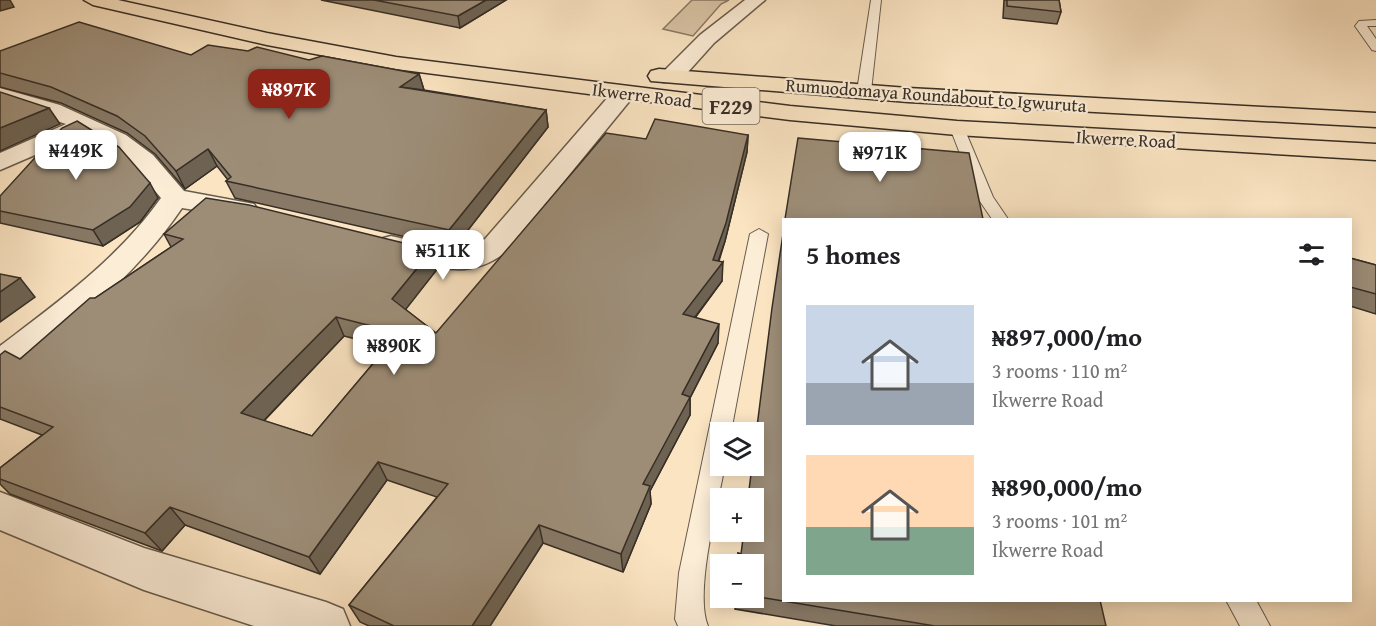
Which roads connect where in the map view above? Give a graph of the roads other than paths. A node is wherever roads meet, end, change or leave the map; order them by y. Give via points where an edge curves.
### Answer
1 (93, 0) edge
2 (179, 0) edge
3 (756, 0) edge
4 (876, 0) edge
5 (1376, 23) edge
6 (1376, 47) edge
7 (671, 77) junction
8 (864, 91) junction
9 (624, 93) junction
10 (0, 95) edge
11 (1050, 102) junction
12 (1376, 120) edge
13 (86, 124) junction
14 (957, 128) junction
15 (1077, 136) junction
16 (1374, 156) edge
17 (0, 162) edge
18 (175, 198) junction
19 (270, 216) edge
20 (999, 218) edge
21 (759, 234) dead end
22 (370, 240) edge
23 (0, 365) edge
24 (722, 422) edge
25 (711, 476) edge
26 (0, 511) edge
27 (1241, 602) edge
28 (326, 626) edge
29 (694, 626) edge
30 (1256, 626) edge

1 - 9 main road, Ikwerre Road / F229 via 328,51
2 - 7 main road, Rumuodomaya Roundabout to Igwuruta / F229 via 420,49
3 - 7 street via 707,39
4 - 8 lane
5 - 6 lane via 1361,26
7 - 8 main road, Rumuodomaya Roundabout to Igwuruta / F229
8 - 11 main road, Rumuodomaya Roundabout to Igwuruta / F229
9 - 14 main road, Ikwerre Road / F229
9 - 22 street via 535,200 481,257 462,262
10 - 13 street
11 - 12 main road, Rumuodomaya Roundabout to Igwuruta / F229
11 - 15 main road
13 - 17 street
13 - 18 street via 133,151
14 - 15 main road, Ikwerre Road / F229
14 - 20 lane via 985,197
15 - 16 main road, Ikwerre Road / F229
18 - 19 street
18 - 23 street via 160,222 89,294
21 - 24 lane
25 - 29 lane via 692,573 689,619
26 - 28 street via 144,569
27 - 30 lane

